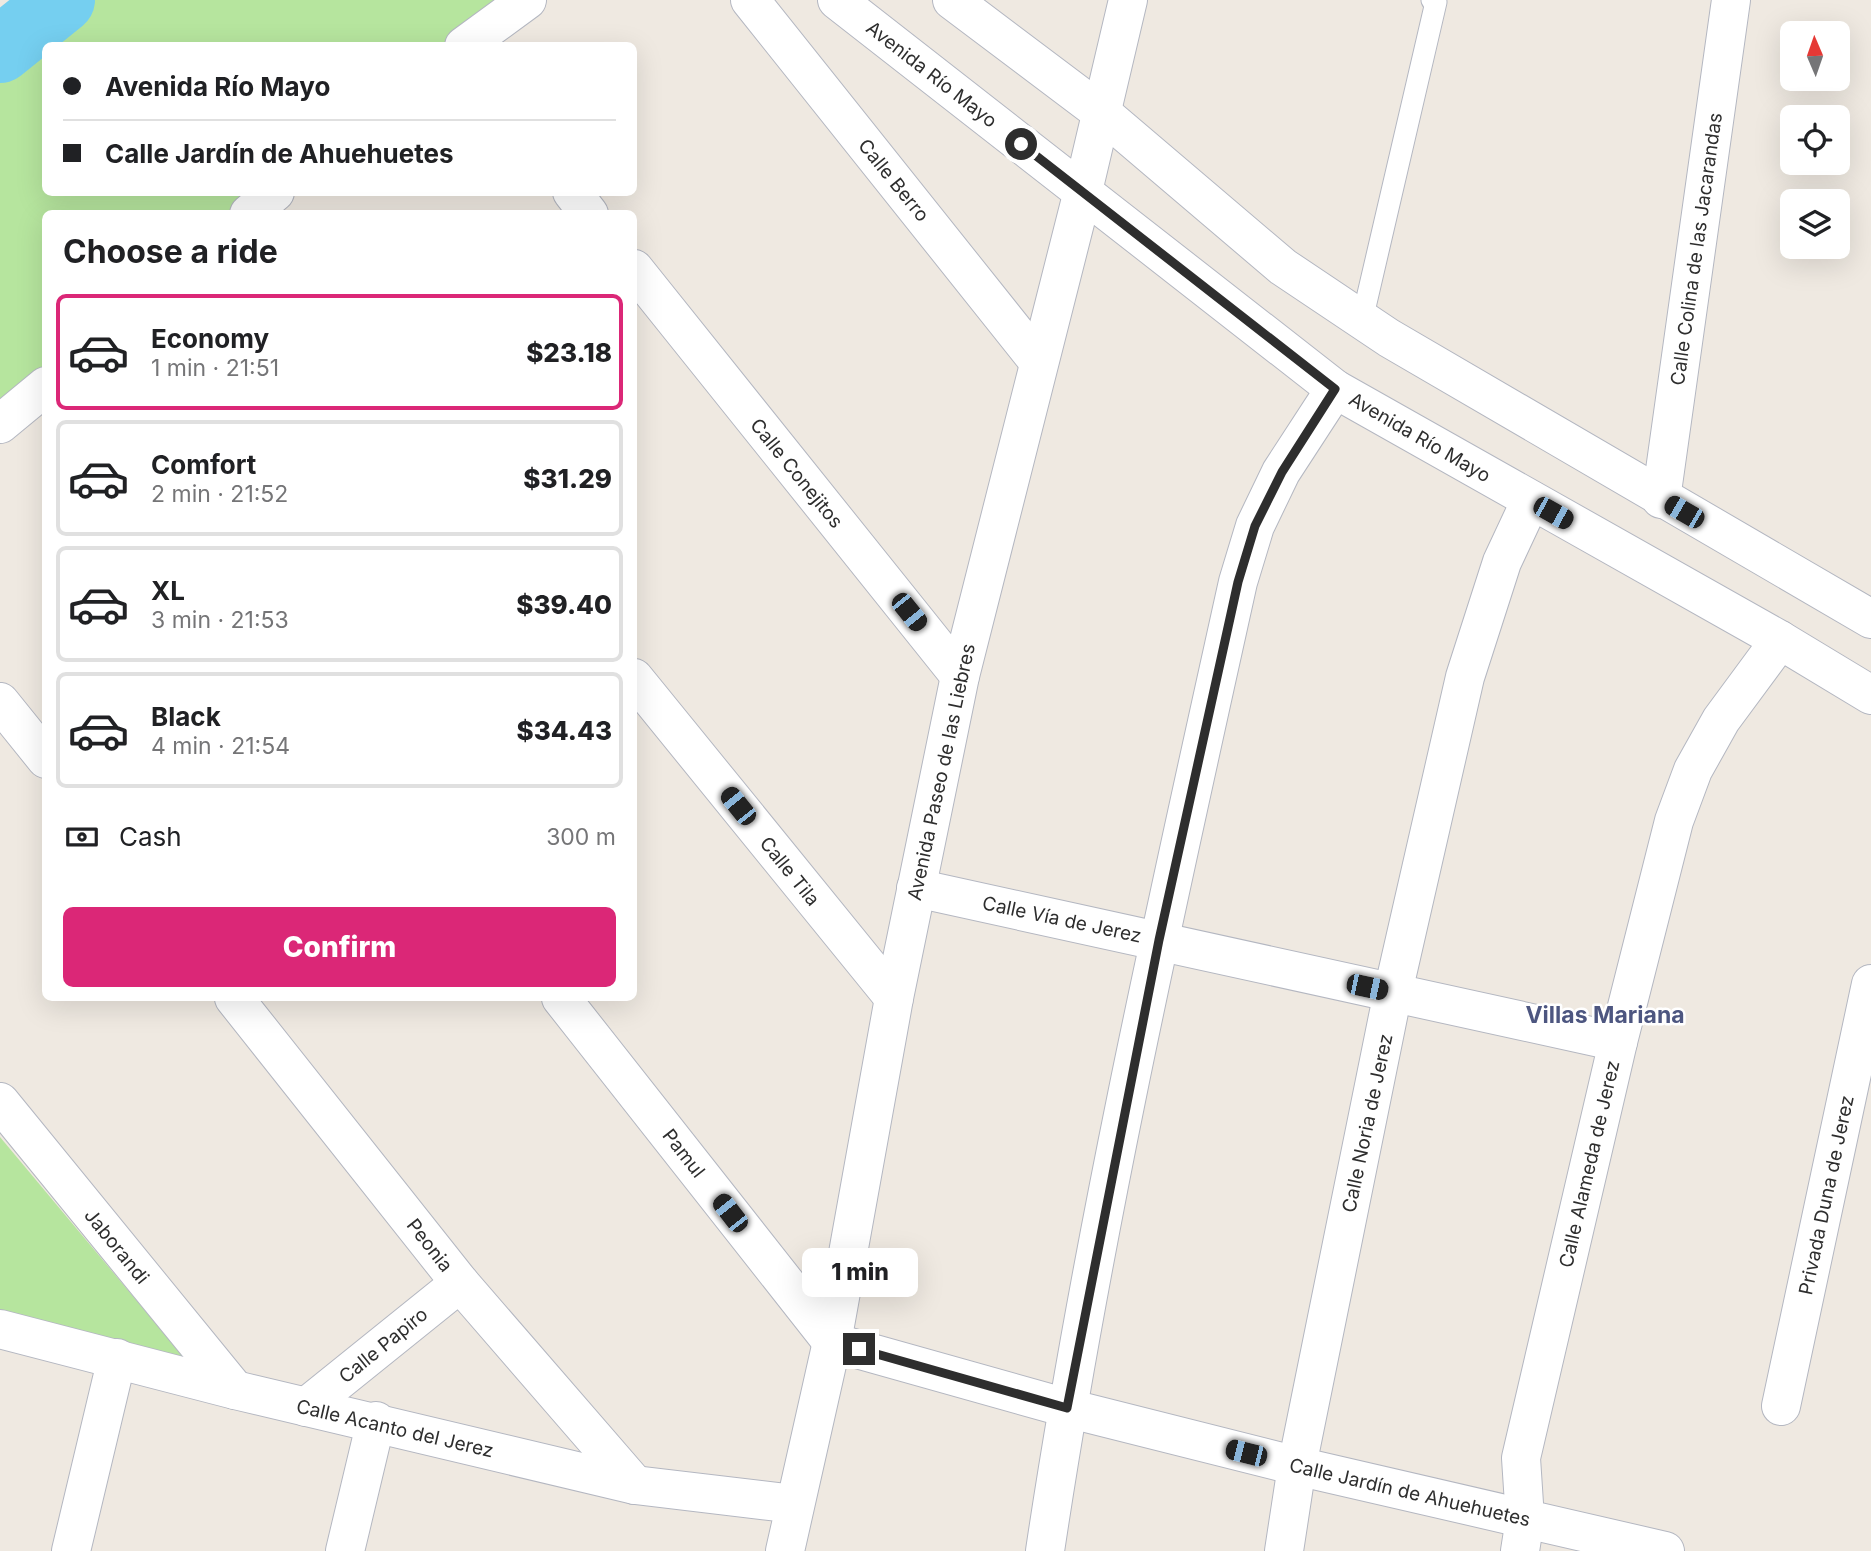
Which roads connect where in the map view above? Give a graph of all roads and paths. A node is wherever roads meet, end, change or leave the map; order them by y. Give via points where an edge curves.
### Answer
1 (527, 0) edge
2 (750, 0) edge
3 (837, 0) edge
4 (952, 0) edge
5 (1128, 0) edge
6 (1432, 0) edge
7 (1731, 0) edge
8 (469, 42) edge
9 (1102, 113) junction
10 (1083, 191) junction
11 (575, 196) edge
12 (586, 210) edge
13 (637, 273) edge
14 (1362, 320) junction
15 (1038, 361) junction
16 (42, 389) edge
17 (1335, 389) junction
18 (0, 424) edge
19 (1661, 499) junction
20 (1531, 500) junction
21 (1871, 619) edge
22 (1780, 640) junction
23 (960, 676) junction
24 (637, 682) edge
25 (1871, 695) edge
26 (0, 702) edge
27 (42, 754) edge
28 (916, 888) junction
29 (1159, 940) junction
30 (1871, 984) edge
31 (1393, 992) junction
32 (894, 998) junction
33 (236, 1001) edge
34 (563, 1001) edge
35 (1618, 1042) junction
36 (0, 1102) edge
37 (460, 1283) junction
38 (0, 1329) edge
39 (832, 1342) junction
40 (117, 1359) junction
41 (235, 1390) junction
42 (1781, 1406) dead end
43 (306, 1407) junction
44 (1067, 1408) junction
45 (376, 1421) junction
46 (1297, 1466) junction
47 (635, 1485) junction
48 (795, 1504) junction
49 (1523, 1535) edge
50 (71, 1551) edge
51 (345, 1551) edge
52 (785, 1551) edge
53 (1045, 1551) edge
54 (1284, 1551) edge
55 (1665, 1551) edge

1 - 8 street
2 - 15 street, Calle Berro
3 - 10 street, Avenida Río Mayo
4 - 9 street
5 - 9 street, Avenida Paseo de las Liebres
6 - 14 lane via 1436,2
7 - 19 street, Calle Colina de las Jacarandas
9 - 10 street, Avenida Paseo de las Liebres
9 - 14 street via 1283,267
10 - 15 street, Avenida Paseo de las Liebres
10 - 17 street, Avenida Río Mayo
11 - 12 street
13 - 23 street, Calle Conejitos
14 - 19 street
15 - 23 street, Avenida Paseo de las Liebres
16 - 18 street
17 - 20 street, Avenida Río Mayo
17 - 29 street via 1282,472 1252,537 1238,582
19 - 21 street
20 - 22 street, Avenida Río Mayo
20 - 31 street, Calle Noria de Jerez via 1502,562 1465,677
22 - 25 street, Avenida Río Mayo
22 - 35 street, Calle Alameda de Jerez via 1721,720 1693,770 1674,821
23 - 28 street, Avenida Paseo de las Liebres
24 - 32 street, Calle Tila
26 - 27 street
28 - 29 street, Calle Vía de Jerez
28 - 32 street, Avenida Paseo de las Liebres
29 - 31 street, Calle Vía de Jerez
29 - 44 street
30 - 42 street, Privada Duna de Jerez
31 - 35 street, Calle Vía de Jerez
31 - 46 street, Calle Noria de Jerez
32 - 39 street, Avenida Paseo de las Liebres
33 - 37 street, Peonia
34 - 39 street, Pamul
35 - 49 street, Calle Alameda de Jerez via 1521,1458
36 - 41 street, Jaborandi
37 - 43 street, Calle Papiro
37 - 47 street, Peonia
38 - 40 street, Calle Acanto del Jerez
39 - 44 street, Calle Jardín de Ahuehuetes
39 - 48 street, Avenida Paseo de las Liebres
40 - 41 street, Calle Acanto del Jerez
40 - 50 street
41 - 43 street, Calle Acanto del Jerez
43 - 45 street, Calle Acanto del Jerez
44 - 46 street, Calle Jardín de Ahuehuetes
44 - 53 street
45 - 47 street, Calle Acanto del Jerez
45 - 51 street
46 - 49 street, Calle Jardín de Ahuehuetes
46 - 54 street, Calle Noria de Jerez
47 - 48 street, Calle Acanto del Jerez
48 - 52 street, Avenida Paseo de las Liebres
49 - 55 street, Calle Jardín de Ahuehuetes

